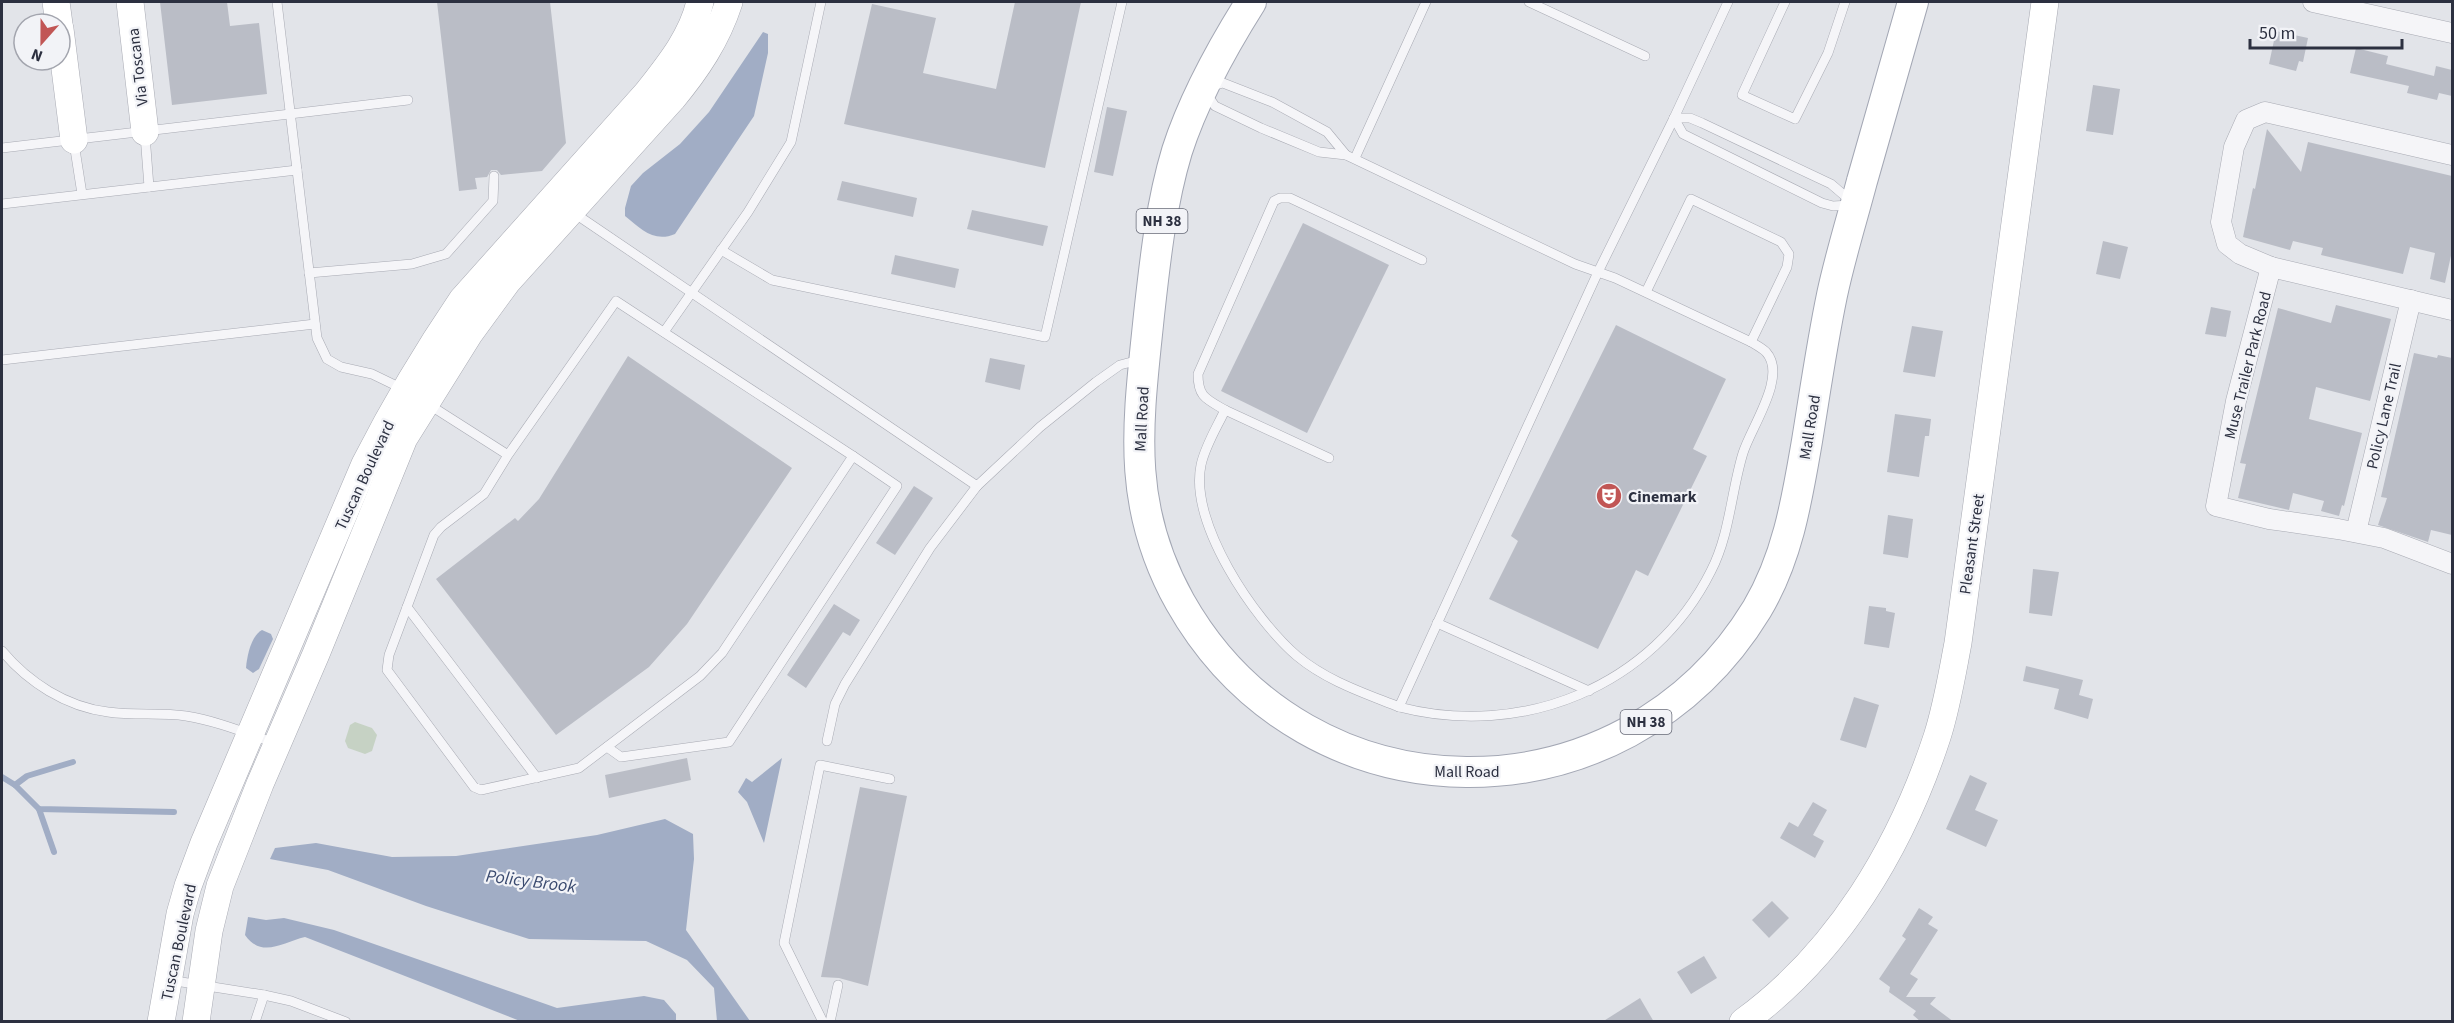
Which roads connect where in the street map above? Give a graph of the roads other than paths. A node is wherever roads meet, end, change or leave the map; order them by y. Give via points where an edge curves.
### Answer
1 (130, 2) edge
2 (277, 2) edge
3 (700, 2) edge
4 (729, 2) edge
5 (821, 2) edge
6 (1122, 2) edge
7 (1251, 2) edge
8 (1426, 2) edge
9 (1529, 2) edge
10 (1728, 2) edge
11 (1785, 2) edge
12 (1845, 2) edge
13 (1913, 2) edge
14 (2044, 2) edge
15 (2313, 2) edge
16 (2452, 33) edge
17 (1645, 56) dead end
18 (65, 72) edge
19 (1203, 88) junction
20 (408, 100) dead end
21 (290, 114) junction
22 (1674, 118) junction
23 (145, 132) junction
24 (74, 140) junction
25 (2, 148) edge
26 (2452, 155) edge
27 (1351, 156) junction
28 (297, 170) junction
29 (494, 176) dead end
30 (149, 187) junction
31 (82, 194) junction
32 (2, 204) edge
33 (563, 204) junction
34 (1856, 205) junction
35 (721, 250) junction
36 (1422, 260) dead end
37 (2271, 267) junction
38 (1598, 272) junction
39 (309, 273) junction
40 (692, 291) junction
41 (1646, 292) junction
42 (2411, 300) junction
43 (2452, 310) edge
44 (315, 324) junction
45 (664, 332) junction
46 (1751, 342) junction
47 (1145, 359) junction
48 (2, 360) edge
49 (415, 396) junction
50 (1225, 410) junction
51 (508, 455) junction
52 (852, 456) junction
53 (1329, 458) dead end
54 (977, 486) junction
55 (2356, 532) junction
56 (2452, 564) edge
57 (407, 607) junction
58 (1437, 623) junction
59 (2, 651) edge
60 (1589, 691) junction
61 (1399, 707) junction
62 (251, 735) junction
63 (827, 741) dead end
64 (277, 744) junction
65 (607, 747) junction
66 (537, 778) junction
67 (890, 779) dead end
68 (168, 980) junction
69 (838, 985) dead end
70 (201, 986) junction
71 (264, 995) junction
72 (161, 1022) edge
73 (196, 1022) edge
74 (255, 1022) edge
75 (346, 1022) edge
76 (823, 1022) edge
77 (830, 1022) edge
78 (1743, 1022) edge

1 - 23 main road, Via Toscana
2 - 21 lane
3 - 33 main road, Tuscan Boulevard via 688,36 670,64
4 - 33 main road, Tuscan Boulevard via 695,71 672,99
5 - 35 lane via 791,142
6 - 35 lane via 1045,337 772,280
7 - 19 main road, Mall Road / NH 38
8 - 27 lane
9 - 17 lane
10 - 22 lane
11 - 12 lane via 1742,95 1796,119 1828,53
13 - 34 main road, Mall Road / NH 38
14 - 78 main road, Pleasant Street via 1958,643 1938,735 1898,833 1842,923 1797,976
15 - 16 street
18 - 24 main road
19 - 27 lane via 1215,105 1261,128 1318,153
19 - 27 lane via 1223,83 1272,102 1327,132
19 - 47 main road, Mall Road / NH 38 via 1185,128 1170,178
20 - 21 lane
21 - 23 lane
21 - 28 lane
22 - 34 lane via 1690,118 1831,184
22 - 34 lane via 1683,134 1822,203
22 - 38 lane
23 - 24 lane
23 - 30 lane
24 - 25 lane
24 - 31 lane
26 - 37 street via 2265,112 2246,120 2234,147 2222,222 2227,244
27 - 38 lane
28 - 30 lane
28 - 39 lane
29 - 39 lane via 493,201 446,255 412,264
30 - 31 lane
31 - 32 lane
33 - 40 lane
33 - 49 main road, Tuscan Boulevard via 469,334
34 - 47 main road, Mall Road / NH 38 via 1829,310 1792,521 1759,606 1715,665 1666,709 1612,741 1526,769 1467,774 1435,772 1356,752 1282,713 1230,670 1179,600 1156,549 1139,475 1137,446
35 - 40 lane
36 - 50 lane via 1290,198 1274,201 1198,374 1200,392
37 - 42 street
37 - 55 street, Muse Trailer Park Road via 2236,401 2216,506 2269,519
38 - 41 lane
38 - 58 lane
39 - 44 lane
40 - 45 lane
40 - 54 lane
41 - 46 lane
41 - 46 lane via 1691,199 1781,242 1789,254 1787,267
42 - 43 street
42 - 55 street, Policy Lane Trail
44 - 48 lane
44 - 49 lane via 327,359 341,367 372,374
45 - 51 lane via 616,301
45 - 52 lane
46 - 60 lane via 1766,352 1773,364 1774,378 1743,451 1724,542 1711,572 1673,627 1648,651
47 - 54 lane via 1120,365 1096,382
49 - 51 lane
49 - 62 main road, Tuscan Boulevard via 365,464
49 - 64 main road, Tuscan Boulevard via 404,438
50 - 53 lane
50 - 61 lane via 1201,465 1200,484 1203,508 1237,584 1273,632 1297,656 1348,687
51 - 57 lane via 484,494 434,535
52 - 65 lane via 722,653 700,676
52 - 65 lane via 897,486 729,742 621,757
54 - 63 lane via 930,548 845,684
55 - 56 street via 2384,538
57 - 66 lane
57 - 66 lane via 387,669 474,787 481,790
58 - 60 lane
58 - 61 lane
59 - 62 lane via 34,682 81,706 107,712 185,716
60 - 61 lane via 1539,709 1501,716 1429,714
62 - 64 lane
62 - 68 main road, Tuscan Boulevard via 189,886
64 - 70 main road, Tuscan Boulevard via 220,886
65 - 66 lane via 579,768
67 - 76 lane via 820,765 784,943
68 - 70 lane
68 - 72 main road, Tuscan Boulevard
69 - 77 lane
70 - 71 lane
70 - 73 main road, Tuscan Boulevard
71 - 74 lane
71 - 75 lane

